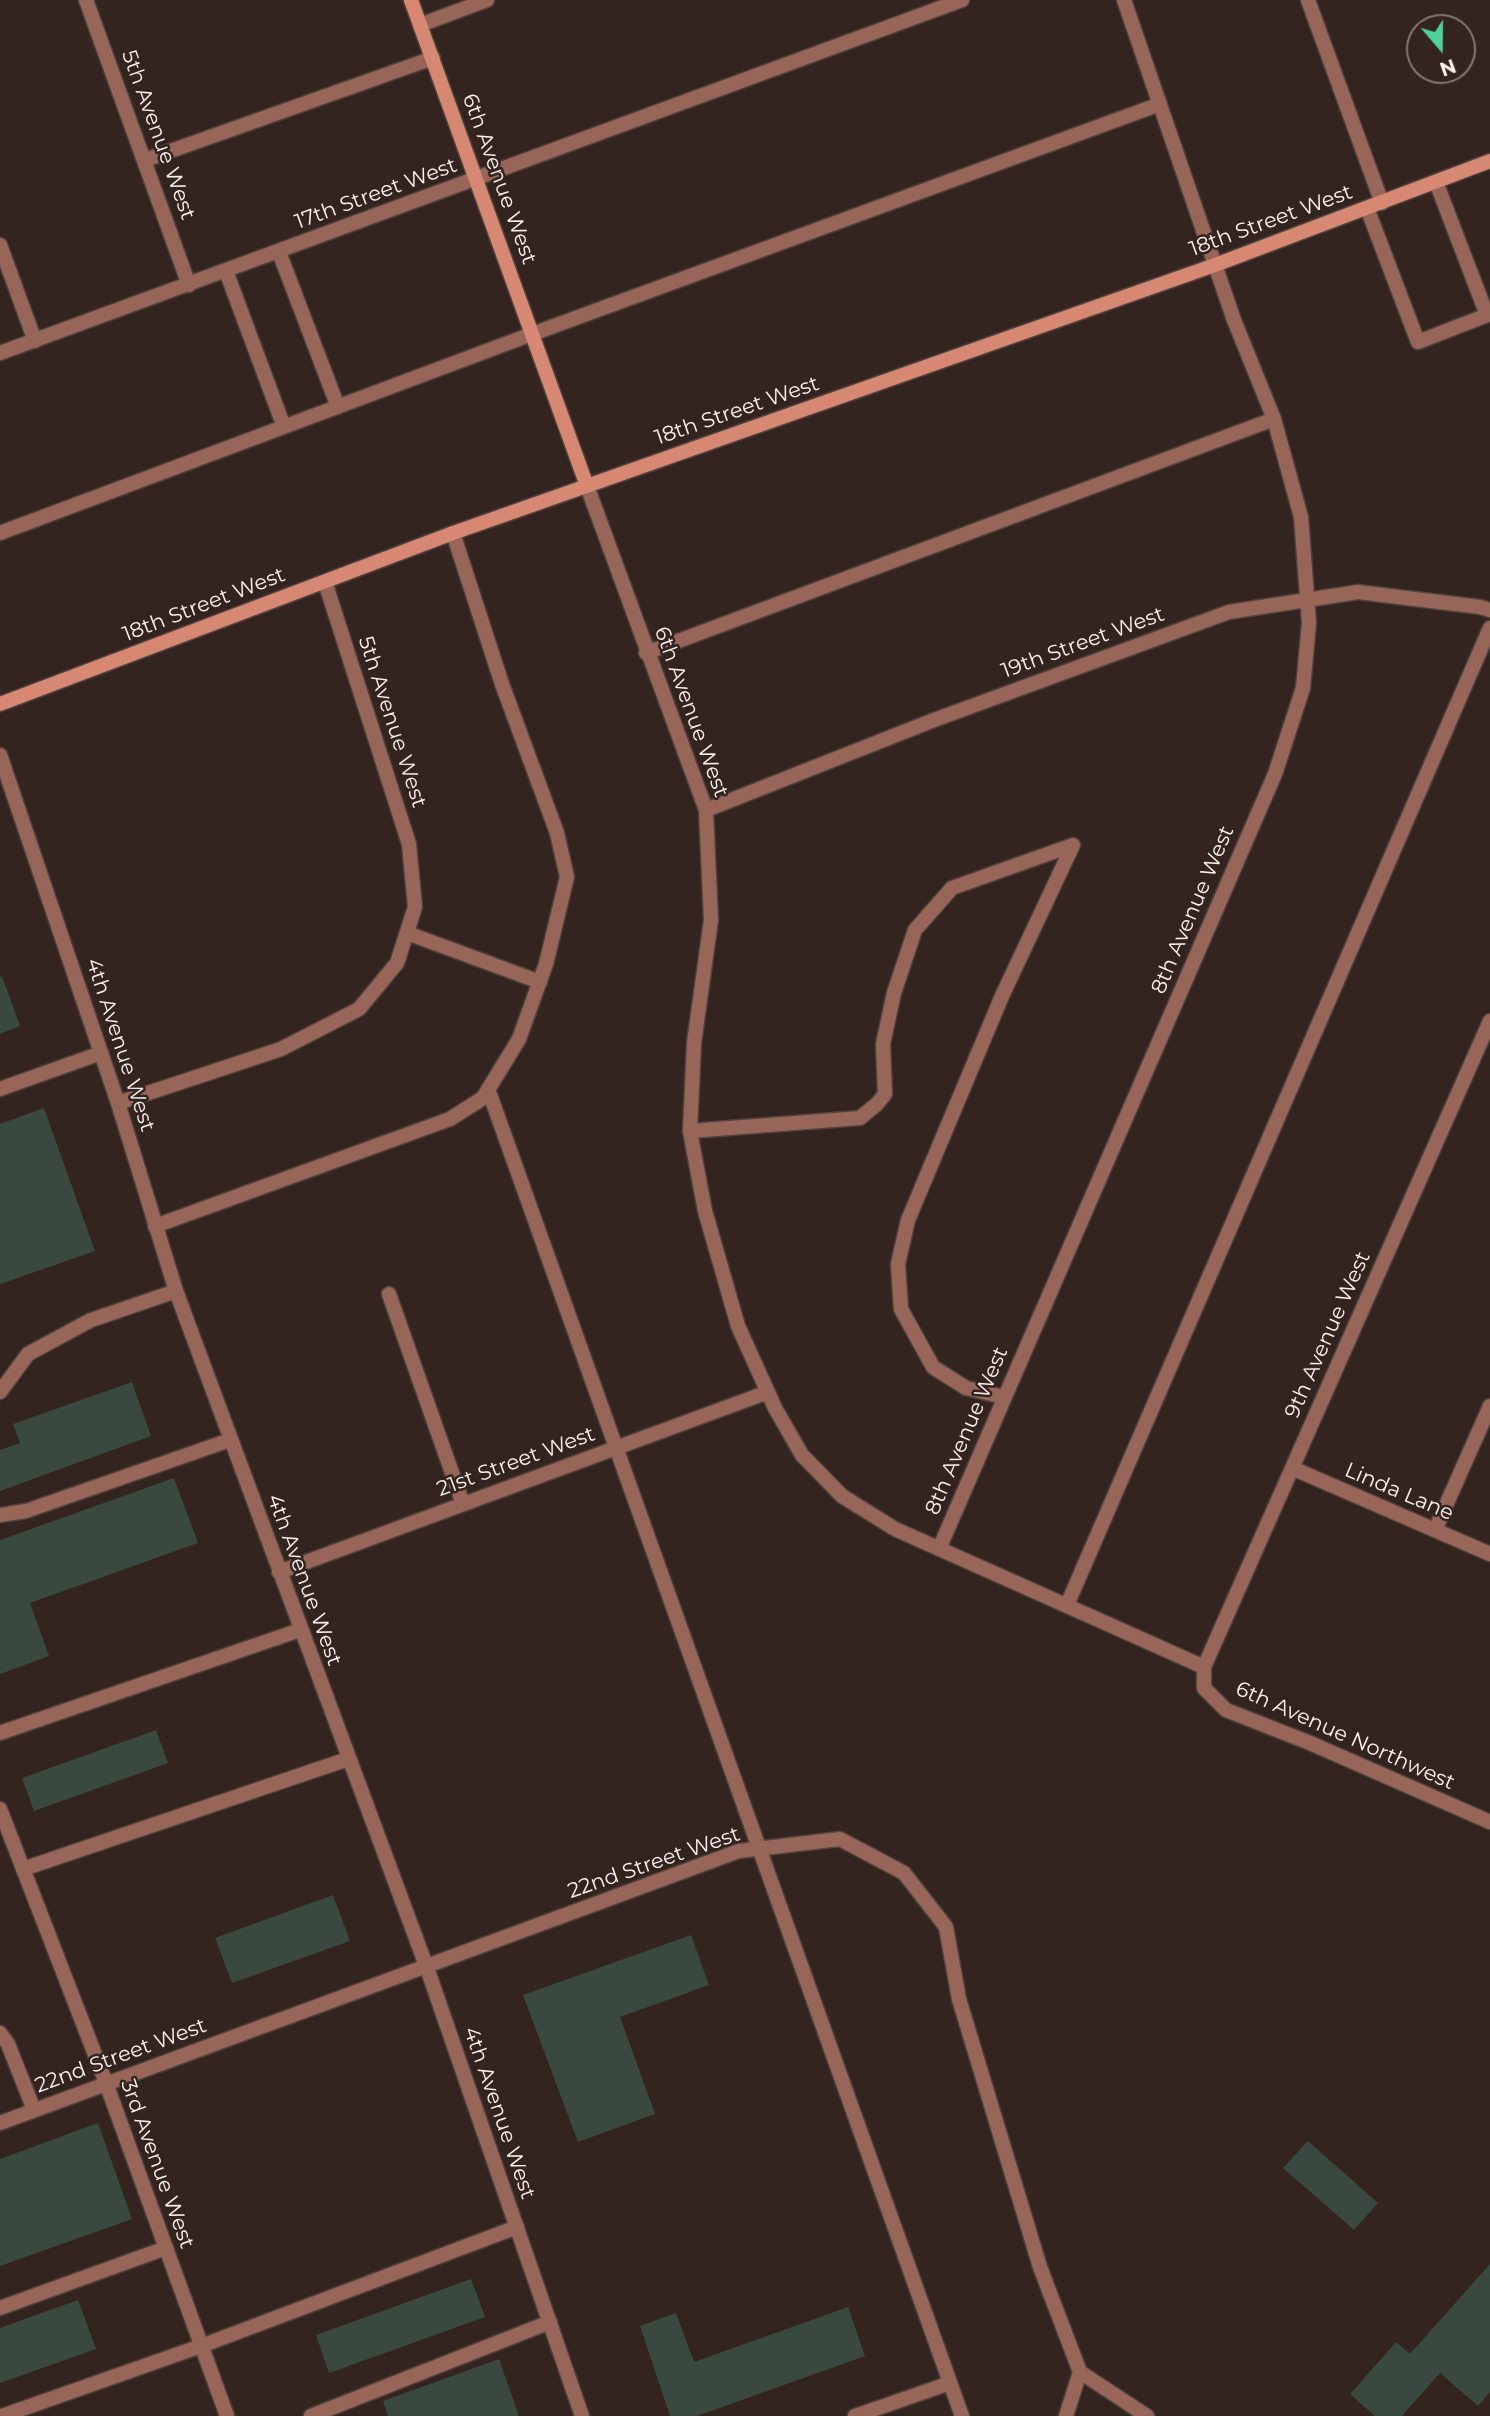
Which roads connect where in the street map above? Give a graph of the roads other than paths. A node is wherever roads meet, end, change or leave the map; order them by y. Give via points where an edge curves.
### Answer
1 (86, 0) edge
2 (411, 0) edge
3 (487, 0) edge
4 (962, 0) edge
5 (1124, 0) edge
6 (1308, 0) edge
7 (420, 25) junction
8 (433, 58) junction
9 (1160, 104) junction
10 (145, 160) junction
11 (1490, 162) edge
12 (476, 179) junction
13 (1436, 182) junction
14 (1382, 202) junction
15 (1367, 208) junction
16 (0, 246) edge
17 (279, 252) junction
18 (1215, 265) junction
19 (226, 271) junction
20 (190, 285) junction
21 (1488, 315) edge
22 (532, 334) junction
23 (35, 341) junction
24 (0, 353) edge
25 (338, 407) junction
26 (1274, 419) junction
27 (284, 427) junction
28 (586, 486) junction
29 (0, 533) edge
30 (453, 533) junction
31 (325, 582) junction
32 (1307, 599) junction
33 (1490, 610) edge
34 (1490, 628) edge
35 (646, 653) junction
36 (0, 704) edge
37 (0, 755) edge
38 (706, 810) junction
39 (407, 933) junction
40 (540, 982) junction
41 (1490, 1021) edge
42 (101, 1053) junction
43 (0, 1089) edge
44 (488, 1089) junction
45 (118, 1103) junction
46 (690, 1131) junction
47 (155, 1227) junction
48 (176, 1292) junction
49 (389, 1294) dead end
50 (0, 1392) edge
51 (768, 1392) junction
52 (1004, 1397) junction
53 (1490, 1406) edge
54 (230, 1440) junction
55 (615, 1448) junction
56 (1292, 1468) junction
57 (463, 1504) junction
58 (0, 1515) edge
59 (1435, 1530) junction
60 (939, 1549) junction
61 (1490, 1554) edge
62 (279, 1572) junction
63 (1067, 1605) junction
64 (300, 1630) junction
65 (1204, 1667) junction
66 (0, 1733) edge
67 (348, 1759) junction
68 (0, 1809) edge
69 (1490, 1822) edge
70 (761, 1849) junction
71 (23, 1869) junction
72 (427, 1968) junction
73 (0, 2033) edge
74 (106, 2083) junction
75 (34, 2110) junction
76 (0, 2123) edge
77 (517, 2227) junction
78 (166, 2248) junction
79 (0, 2308) edge
80 (550, 2322) junction
81 (201, 2346) junction
82 (1080, 2372) junction
83 (950, 2383) junction
84 (2, 2416) edge
85 (227, 2416) edge
86 (311, 2416) edge
87 (582, 2416) edge
88 (855, 2416) edge
89 (962, 2416) edge
90 (1066, 2416) edge
91 (1147, 2416) edge

1 - 10 street, 5th Avenue West
2 - 7 street, 6th Avenue West
3 - 7 street
4 - 12 street, 17th Street West
5 - 9 street, 8th Avenue West
6 - 14 street
7 - 8 street, 6th Avenue West
8 - 10 street
8 - 12 street, 6th Avenue West
9 - 18 street, 8th Avenue West
9 - 22 street
10 - 20 street, 5th Avenue West
11 - 13 street, 18th Street West
12 - 17 street, 17th Street West
12 - 22 street, 6th Avenue West
13 - 14 street, 18th Street West
13 - 21 street
14 - 15 street, 18th Street West
15 - 18 street, 18th Street West
15 - 21 street via 1418,342
16 - 23 street
17 - 19 street, 17th Street West
17 - 25 street
18 - 26 street, 8th Avenue West
18 - 28 street, 18th Street West
19 - 20 street, 17th Street West
19 - 27 street
20 - 23 street, 17th Street West
22 - 25 street
22 - 28 street, 6th Avenue West
23 - 24 street, 17th Street West
25 - 27 street
26 - 32 street, 8th Avenue West via 1301,517
26 - 35 street
27 - 29 street
28 - 30 street, 18th Street West
28 - 35 street, 6th Avenue West
30 - 31 street, 18th Street West
30 - 40 street via 557,833 567,877
31 - 36 street, 18th Street West
31 - 39 street, 5th Avenue West via 410,844 415,907
32 - 33 street, 19th Street West via 1358,592
32 - 38 street, 19th Street West via 1229,612
32 - 52 street, 8th Avenue West via 1303,688 1275,774
34 - 63 street
35 - 38 street, 6th Avenue West
37 - 42 street, 4th Avenue West
38 - 46 street, 6th Avenue West via 711,920 694,1043
39 - 40 street
39 - 45 street via 397,964 359,1009 281,1049
40 - 44 street via 519,1039
41 - 56 street, 9th Avenue West
42 - 43 street
42 - 45 street, 4th Avenue West
44 - 47 street via 483,1098 450,1119
44 - 55 street
45 - 47 street, 4th Avenue West
46 - 51 street, 6th Avenue West via 705,1211 738,1326
46 - 52 street via 860,1118 885,1094 883,1044 915,930 952,888 1073,845 1002,996 913,1208 898,1264 901,1309 933,1367 966,1388
47 - 48 street, 4th Avenue West
48 - 50 street via 90,1320 28,1354
48 - 54 street, 4th Avenue West
49 - 57 street
51 - 55 street, 21st Street West
51 - 60 street, 6th Avenue West via 802,1455 842,1496 895,1529
52 - 60 street, 8th Avenue West
53 - 59 street
54 - 58 street via 26,1511
54 - 62 street, 4th Avenue West
55 - 57 street, 21st Street West
55 - 70 street
56 - 59 street, Linda Lane
56 - 65 street, 9th Avenue West
57 - 62 street, 21st Street West
59 - 61 street, Linda Lane
60 - 63 street
62 - 64 street, 4th Avenue West
63 - 65 street
64 - 66 street
64 - 67 street, 4th Avenue West
65 - 69 street, 6th Avenue Northwest via 1204,1688 1226,1710
67 - 71 street
67 - 72 street, 4th Avenue West
68 - 71 street, 3rd Avenue West
70 - 72 street, 22nd Street West via 739,1851
70 - 82 street, 22nd Street West via 840,1839 904,1874 946,1927 959,1999 983,2080 1040,2267
70 - 83 street
71 - 74 street, 3rd Avenue West
72 - 74 street, 22nd Street West
72 - 77 street, 4th Avenue West
73 - 75 street
74 - 75 street, 22nd Street West
74 - 78 street, 3rd Avenue West
75 - 76 street, 22nd Street West
77 - 80 street, 4th Avenue West
77 - 81 street
78 - 79 street
78 - 81 street, 3rd Avenue West
80 - 86 street
80 - 87 street, 4th Avenue West
81 - 84 street
81 - 85 street, 3rd Avenue West
82 - 90 street
82 - 91 street
83 - 88 street
83 - 89 street

